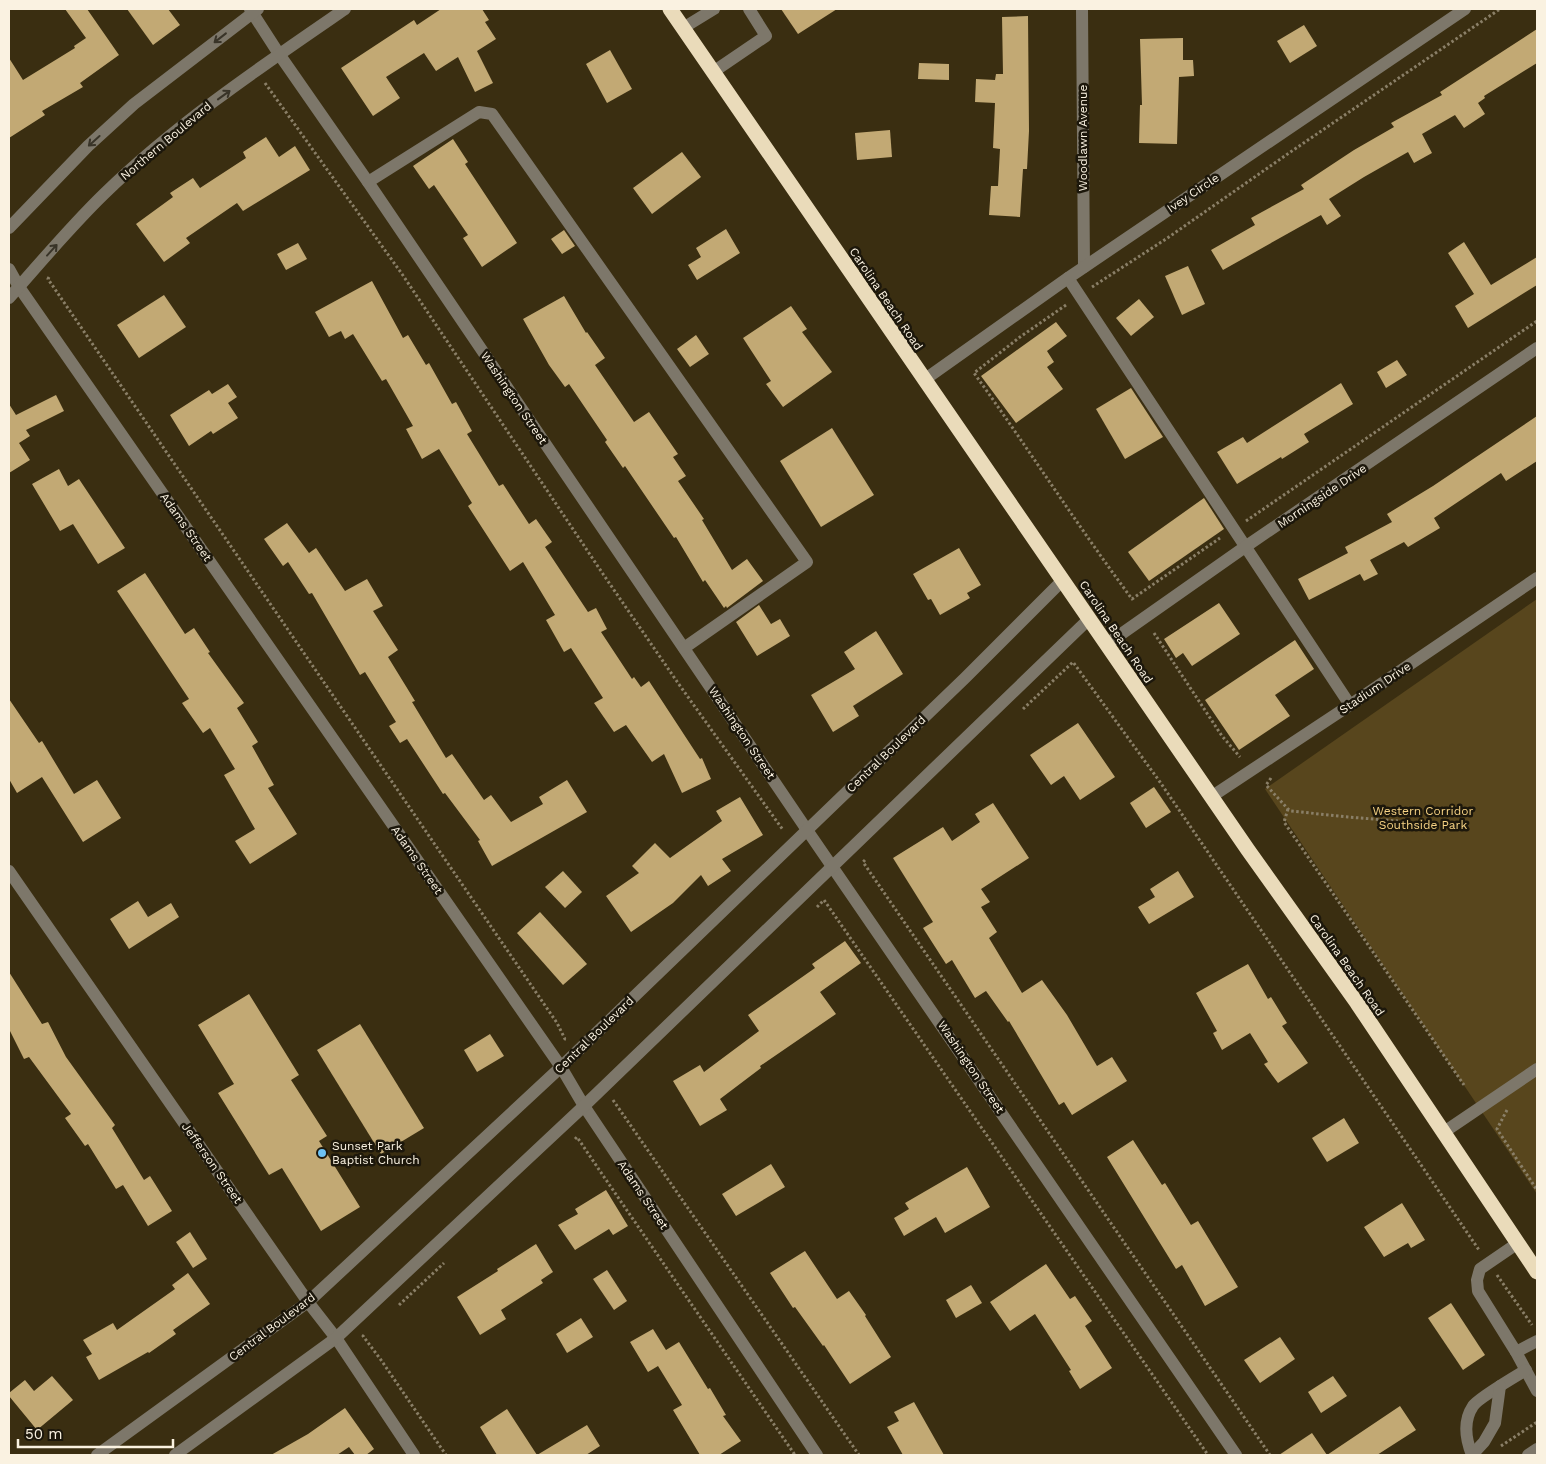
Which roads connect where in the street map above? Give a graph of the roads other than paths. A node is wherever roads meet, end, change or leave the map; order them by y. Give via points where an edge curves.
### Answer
1 (345, 9) edge
2 (670, 9) edge
3 (714, 9) edge
4 (749, 9) edge
5 (1082, 9) edge
6 (1465, 9) edge
7 (254, 10) edge
8 (683, 28) junction
9 (279, 54) junction
10 (713, 72) junction
11 (368, 182) junction
12 (9, 228) edge
13 (1084, 267) junction
14 (9, 269) edge
15 (1068, 278) junction
16 (19, 287) junction
17 (9, 298) edge
18 (1537, 348) edge
19 (924, 380) junction
20 (1245, 547) junction
21 (1062, 580) junction
22 (1536, 581) edge
23 (1089, 619) junction
24 (1106, 644) junction
25 (684, 648) junction
26 (1350, 705) junction
27 (1211, 796) junction
28 (807, 830) junction
29 (833, 867) junction
30 (9, 871) edge
31 (561, 1067) junction
32 (1537, 1068) edge
33 (584, 1106) junction
34 (1444, 1132) junction
35 (1518, 1242) junction
36 (1537, 1272) edge
37 (308, 1302) junction
38 (336, 1338) junction
39 (1537, 1341) edge
40 (1516, 1352) junction
41 (1526, 1370) junction
42 (1500, 1386) junction
43 (1537, 1391) edge
44 (1537, 1449) edge
45 (97, 1455) edge
46 (175, 1455) edge
47 (414, 1455) edge
48 (817, 1455) edge
49 (1236, 1455) edge
50 (1472, 1455) edge
51 (1528, 1455) edge

1 - 9 street, Northern Boulevard
2 - 8 highway, Carolina Beach Road
3 - 8 street
4 - 10 street via 766,36
5 - 13 street, Woodlawn Avenue
6 - 13 street, Ivey Circle
7 - 9 street, Washington Street
7 -> 12 street via 134,104 88,146
8 - 10 highway, Carolina Beach Road
9 - 11 street, Washington Street
16 -> 9 street, Northern Boulevard via 104,194 210,104
10 - 19 highway, Carolina Beach Road
11 - 25 street, Washington Street
11 - 25 street via 479,112 492,114 808,562
13 - 15 street, Ivey Circle
14 - 16 street, Adams Street
15 - 19 street, Ivey Circle
15 - 20 street
16 - 17 street, Northern Boulevard
16 - 31 street, Adams Street
18 - 20 street, Morningside Drive
19 - 21 highway, Carolina Beach Road
20 - 24 street, Morningside Drive
20 - 26 street
21 - 23 highway, Carolina Beach Road
21 - 28 street, Central Boulevard
22 - 26 street, Stadium Drive
23 - 24 highway, Carolina Beach Road
23 - 29 street
24 - 27 highway, Carolina Beach Road
25 - 28 street, Washington Street
26 - 27 street, Stadium Drive
27 - 34 highway, Carolina Beach Road
28 - 29 street, Washington Street
28 - 31 street, Central Boulevard
29 - 33 street
29 - 49 street, Washington Street
30 - 37 street, Jefferson Street
31 - 33 street, Adams Street
31 - 37 street, Central Boulevard
32 - 34 street
33 - 38 street
33 - 48 street, Adams Street
34 - 35 highway, Carolina Beach Road
35 - 36 highway, Carolina Beach Road
35 - 40 street via 1480,1269 1476,1280 1478,1291
37 - 38 street, Jefferson Street
37 - 45 street, Central Boulevard
38 - 46 street
38 - 47 street, Jefferson Street
39 - 40 street
40 - 41 street
41 - 42 street
41 - 43 street
42 - 50 street via 1494,1423 1484,1442
42 - 50 street via 1474,1404 1467,1419 1468,1445
44 - 51 street

